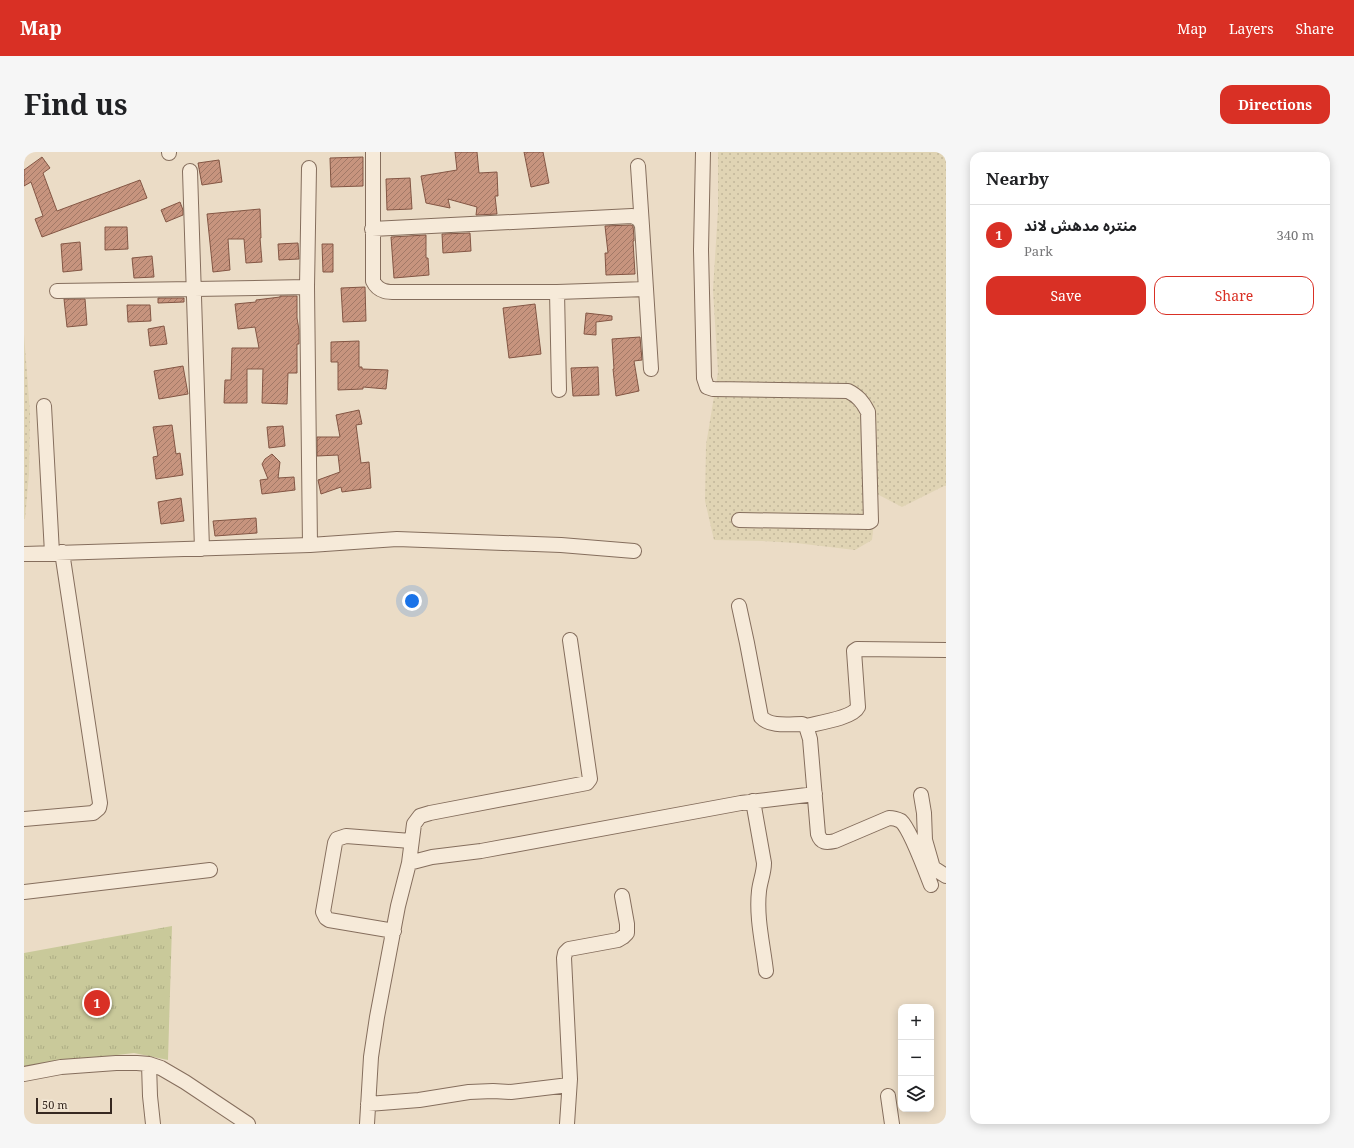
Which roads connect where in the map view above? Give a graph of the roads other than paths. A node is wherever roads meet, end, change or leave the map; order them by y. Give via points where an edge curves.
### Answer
1 (373, 152) edge
2 (703, 152) edge
3 (638, 166) dead end
4 (309, 168) dead end
5 (190, 171) dead end
6 (642, 226) junction
7 (372, 229) junction
8 (307, 287) junction
9 (646, 289) junction
10 (194, 290) junction
11 (57, 291) dead end
12 (557, 292) junction
13 (652, 369) dead end
14 (559, 390) dead end
15 (44, 406) dead end
16 (739, 520) dead end
17 (310, 545) junction
18 (202, 549) junction
19 (634, 551) dead end
20 (57, 553) junction
21 (24, 554) edge
22 (738, 606) dead end
23 (570, 640) dead end
24 (946, 650) edge
25 (806, 726) junction
26 (815, 794) junction
27 (921, 795) dead end
28 (753, 802) junction
29 (24, 819) edge
30 (411, 842) junction
31 (921, 860) junction
32 (409, 863) junction
33 (933, 868) junction
34 (210, 870) dead end
35 (946, 876) edge
36 (931, 885) dead end
37 (24, 892) edge
38 (622, 896) dead end
39 (394, 931) junction
40 (766, 971) dead end
41 (149, 1064) junction
42 (24, 1074) edge
43 (569, 1085) junction
44 (888, 1096) dead end
45 (368, 1104) junction
46 (153, 1124) edge
47 (248, 1124) edge
48 (368, 1124) edge
49 (567, 1124) edge
50 (892, 1124) edge

1 - 7 street
2 - 16 street via 701,250 704,378 707,388 848,392 862,400 868,412 871,521
3 - 6 street
4 - 8 street
5 - 10 street
6 - 7 street via 640,220 632,216
6 - 9 street
7 - 12 street via 373,281 378,289 385,292
8 - 10 street
8 - 17 street
9 - 12 street
9 - 13 street
10 - 11 street
10 - 18 street
12 - 14 street
15 - 20 street
17 - 18 street
17 - 19 street via 403,539 561,545
18 - 20 street
20 - 21 street
20 - 29 street via 100,803 94,813
22 - 25 street via 761,717 770,724
23 - 30 street via 589,782 420,816 414,824
24 - 25 street via 857,649 854,655 858,709 845,716
25 - 26 street via 810,739
26 - 28 street
26 - 31 street via 818,834 822,841 835,841 894,818 904,824
27 - 33 street via 925,840
28 - 32 street
28 - 40 street via 764,864 759,890 759,912
30 - 32 street
30 - 39 street via 346,836 336,839 335,843 323,912 326,918
31 - 33 street
31 - 36 street
32 - 39 street
33 - 35 street
34 - 37 street
38 - 43 street via 628,929 623,937 569,949 565,953
39 - 45 street via 377,1016
41 - 42 street via 116,1063 61,1067
41 - 46 street
41 - 47 street via 185,1082
43 - 45 street via 511,1092 469,1092 419,1100
43 - 49 street
44 - 50 street
45 - 48 street

